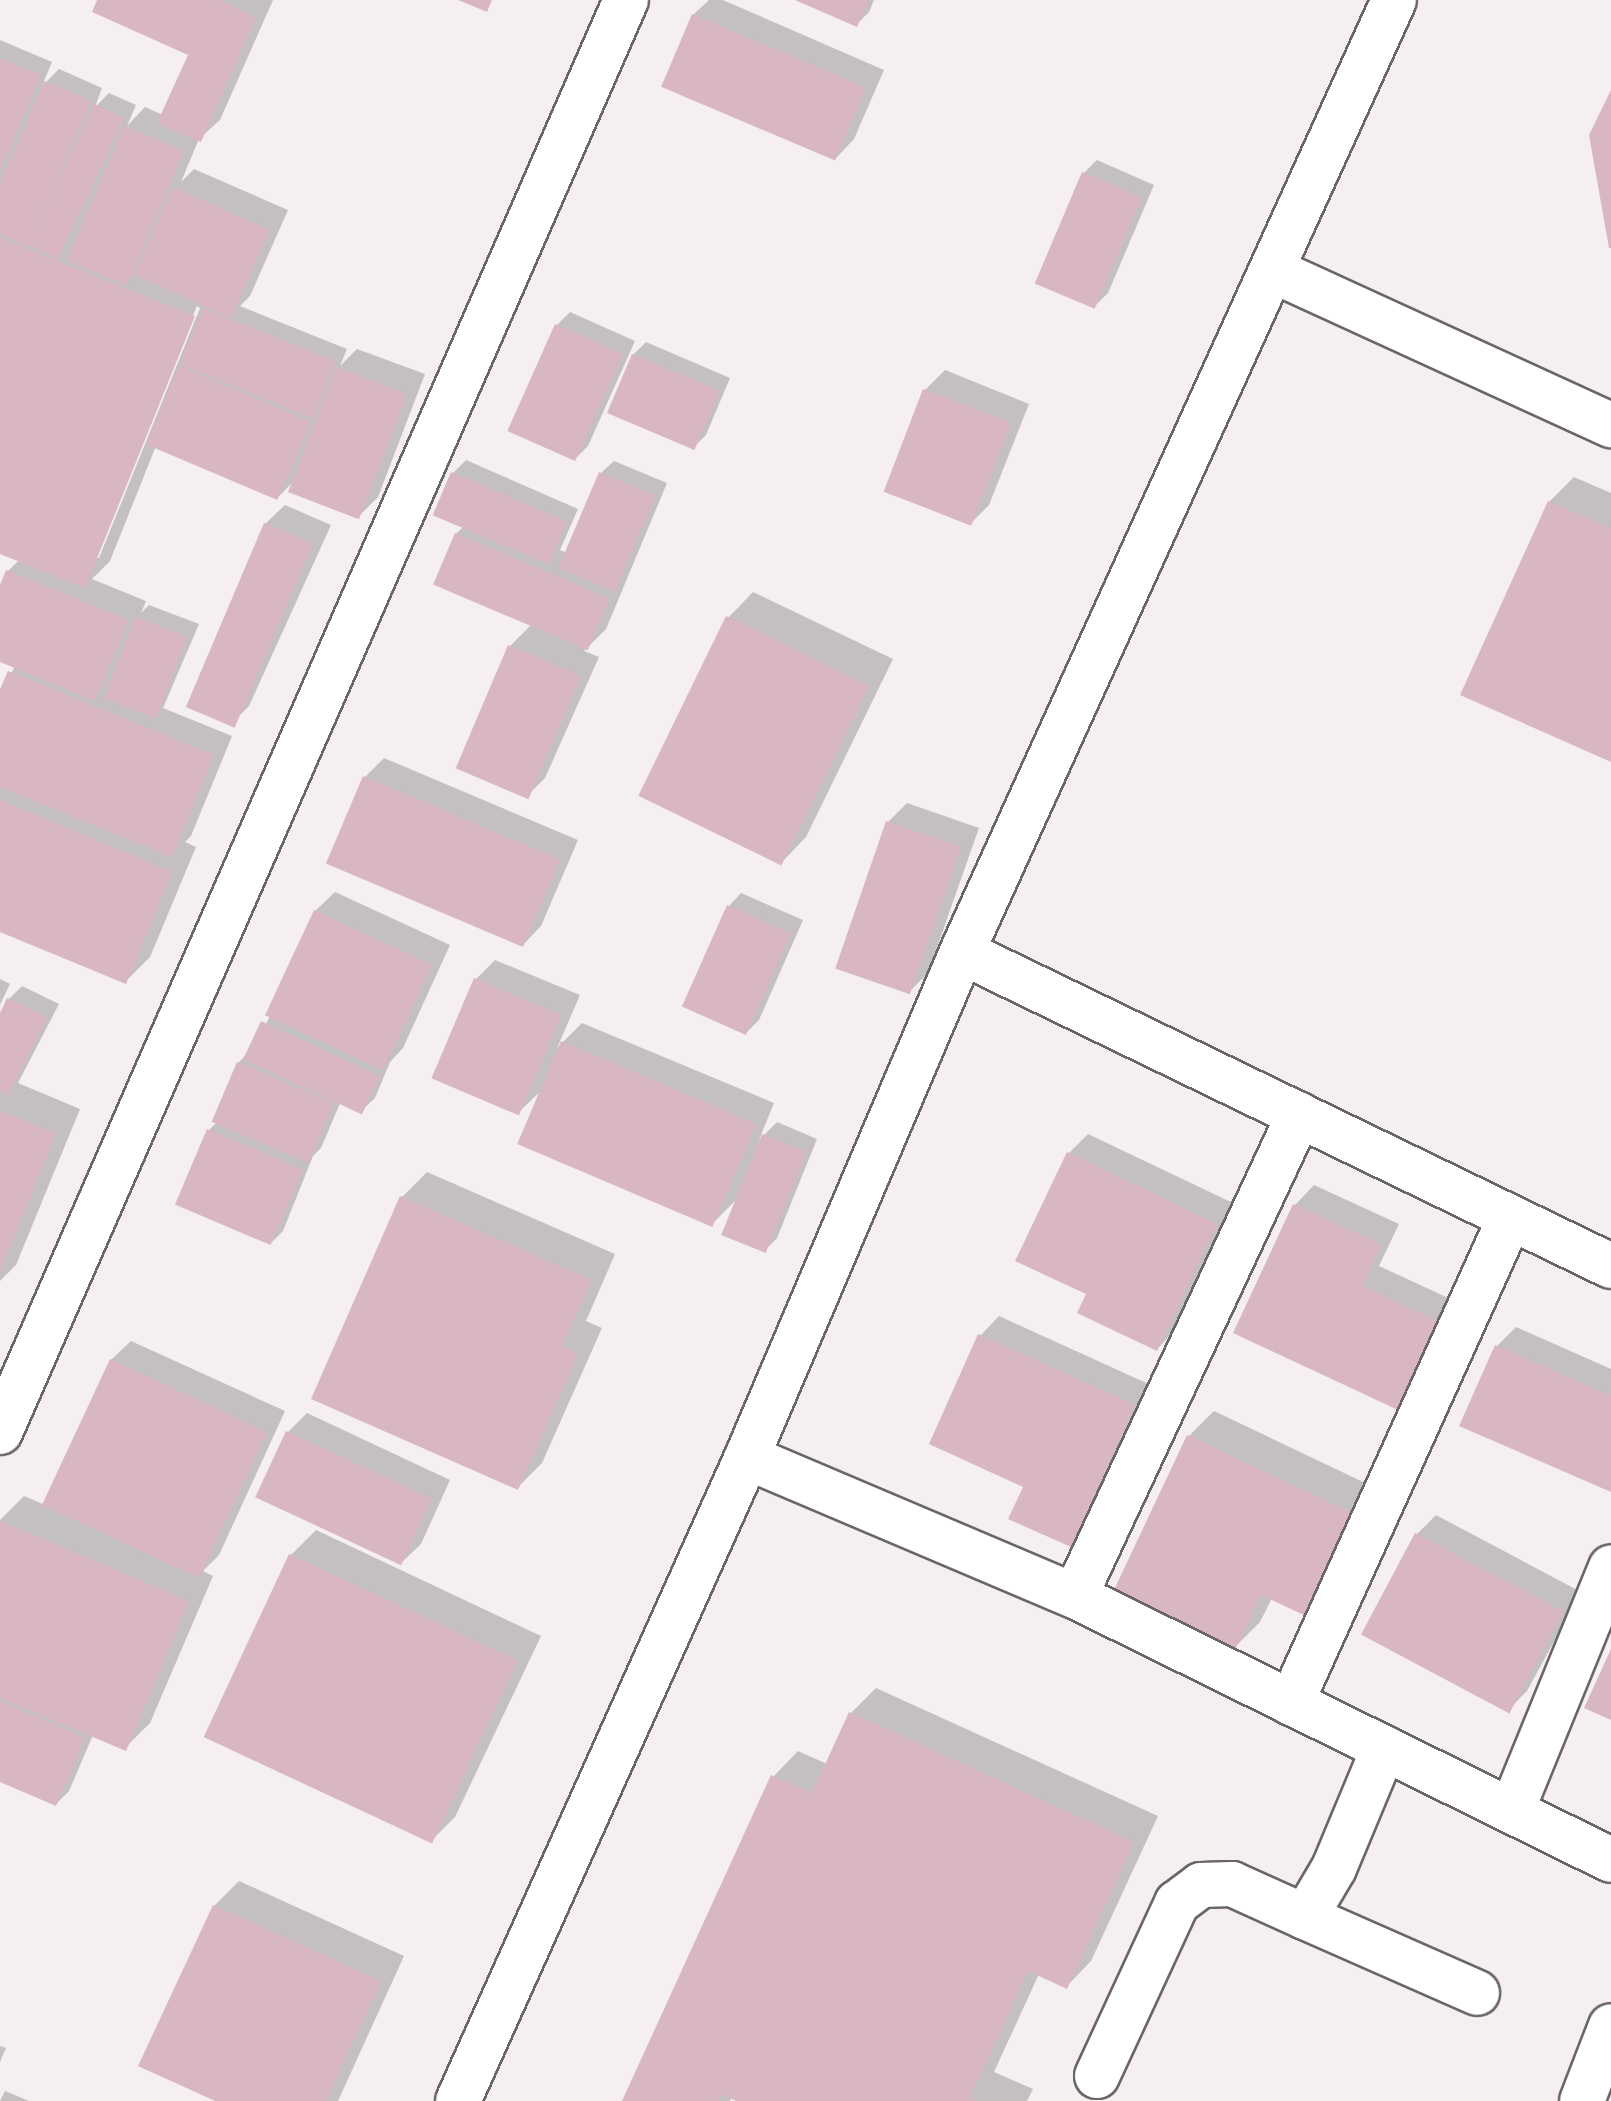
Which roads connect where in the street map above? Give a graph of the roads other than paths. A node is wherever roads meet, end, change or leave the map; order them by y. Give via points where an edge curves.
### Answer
1 (626, 0) edge
2 (1394, 0) edge
3 (1274, 271) junction
4 (1611, 425) edge
5 (962, 952) junction
6 (1299, 1115) junction
7 (1509, 1220) junction
8 (1611, 1266) edge
9 (0, 1432) edge
10 (747, 1457) junction
11 (1611, 1567) edge
12 (1075, 1596) junction
13 (1291, 1703) junction
14 (1384, 1748) junction
15 (1512, 1810) junction
16 (1611, 1860) edge
17 (1305, 1917) junction
18 (1477, 1993) dead end
19 (1611, 2026) edge
20 (1097, 2076) dead end
21 (458, 2101) edge
22 (1582, 2101) edge

1 - 9 street
2 - 3 street
3 - 4 street
3 - 5 street
5 - 6 street
5 - 10 street
6 - 7 street
6 - 12 street
7 - 8 street
7 - 13 street
10 - 12 street
10 - 21 street
11 - 15 street
12 - 13 street
13 - 14 street
14 - 15 street
14 - 17 street via 1334,1868
15 - 16 street
17 - 18 street
17 - 20 street via 1232,1884 1201,1885 1177,1903
19 - 22 street

